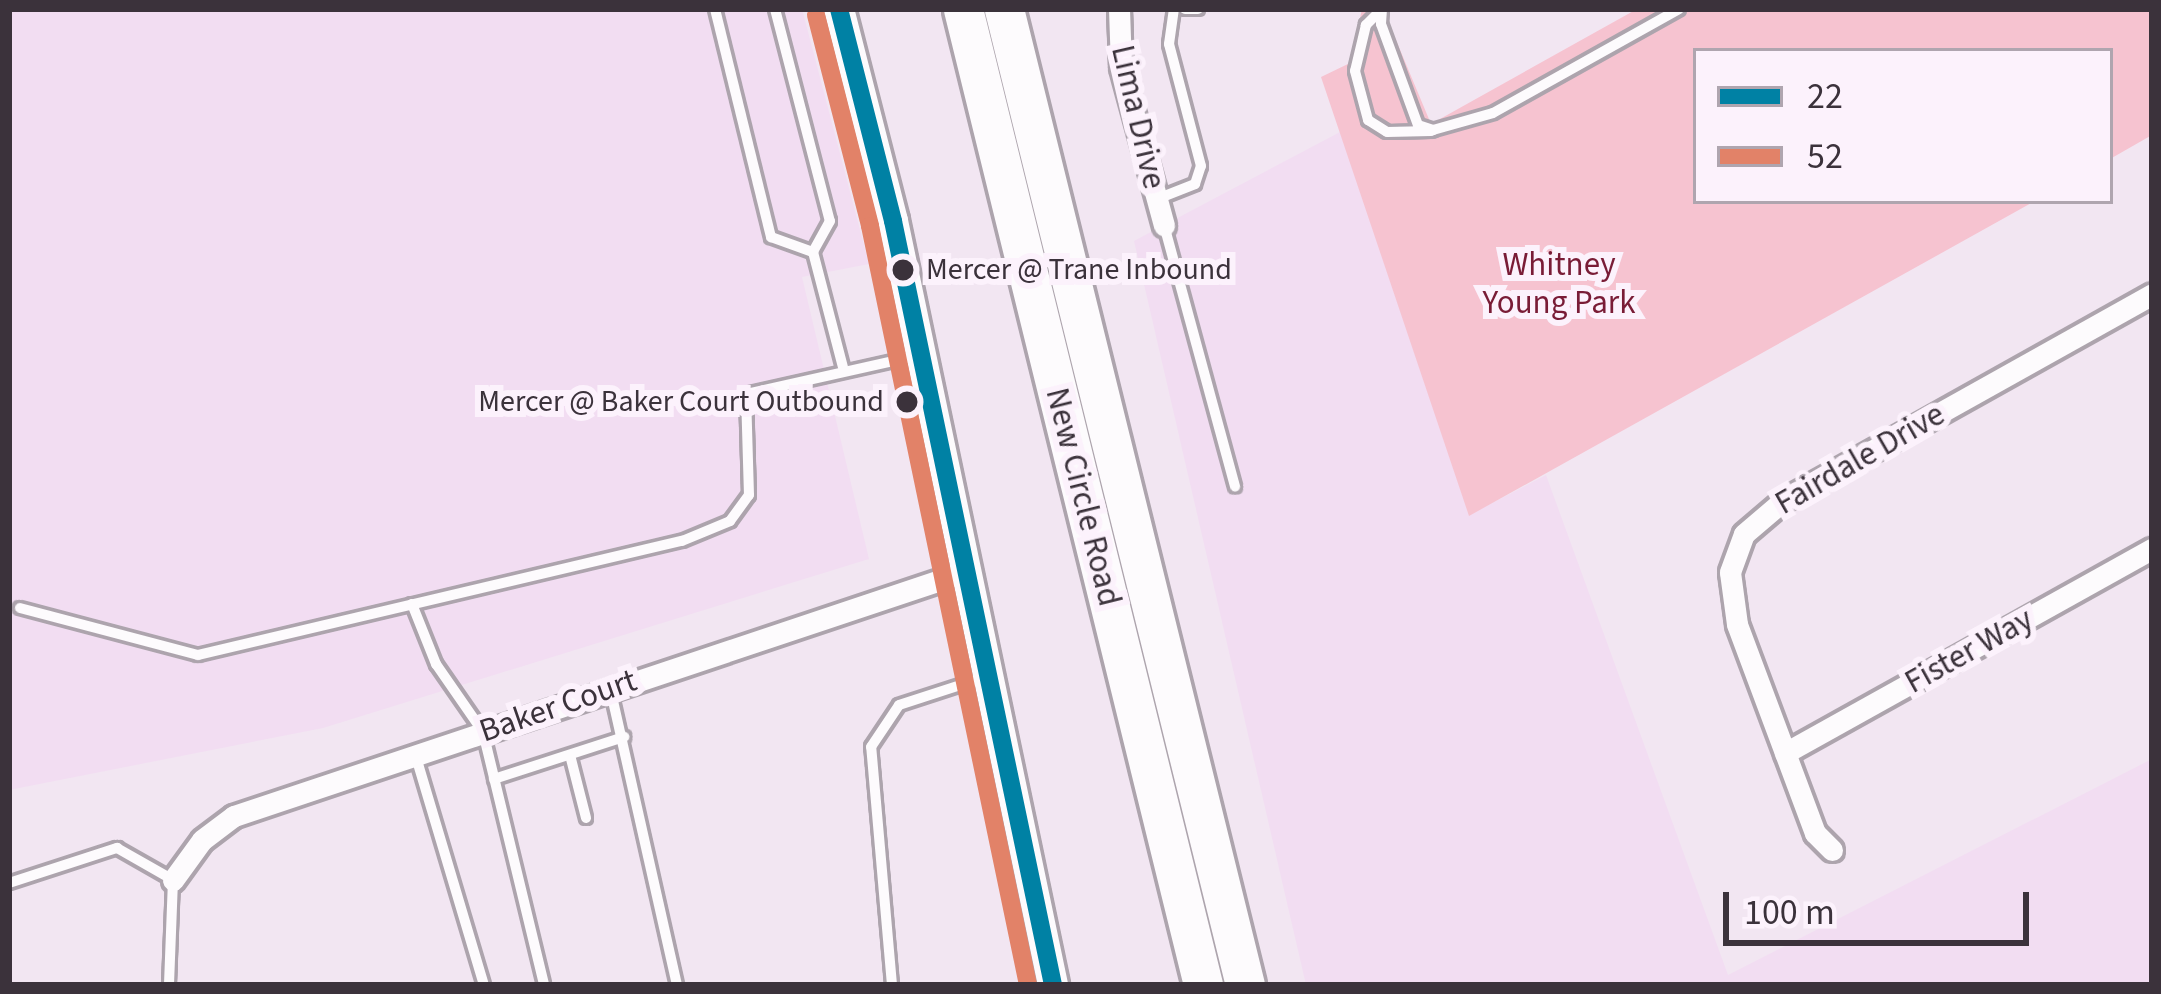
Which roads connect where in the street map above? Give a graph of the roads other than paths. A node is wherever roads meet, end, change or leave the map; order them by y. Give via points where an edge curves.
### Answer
1 (716, 9) edge
2 (775, 9) edge
3 (839, 9) edge
4 (963, 9) edge
5 (1004, 9) edge
6 (1119, 9) edge
7 (1174, 9) edge
8 (1186, 9) edge
9 (1198, 9) edge
10 (1679, 9) edge
11 (1433, 130) junction
12 (1157, 200) junction
13 (1164, 225) joint
14 (813, 252) junction
15 (2152, 294) edge
16 (921, 356) junction
17 (843, 367) junction
18 (1235, 488) dead end
19 (2152, 549) edge
20 (967, 571) junction
21 (412, 604) junction
22 (20, 608) dead end
23 (988, 676) junction
24 (610, 688) junction
25 (483, 732) junction
26 (624, 737) junction
27 (415, 753) junction
28 (1786, 753) junction
29 (569, 755) junction
30 (494, 778) junction
31 (586, 818) dead end
32 (1832, 850) dead end
33 (173, 880) junction
34 (9, 883) edge
35 (169, 985) edge
36 (484, 985) edge
37 (544, 985) edge
38 (677, 985) edge
39 (892, 985) edge
40 (1053, 985) edge
41 (1203, 985) edge
42 (1244, 985) edge

1 - 14 lane via 771,238
2 - 14 lane via 830,221
3 - 16 street
4 - 41 highway, New Circle Road
5 - 42 highway, New Circle Road
6 - 12 street, Lima Drive via 1121,67
7 - 12 lane via 1169,44 1201,166 1195,184
8 - 9 lane
10 - 11 lane via 1493,113
11 - 11 lane via 1388,132 1368,120 1355,71 1366,25 1382,9 1418,125
12 - 13 street, Lima Drive
13 - 18 lane
14 - 17 lane
15 - 28 street, Fairdale Drive via 1784,500 1744,534 1730,596
16 - 17 lane
16 - 20 street
17 - 21 lane via 746,394 748,495 730,521 682,542
19 - 28 street, Fister Way
20 - 23 street
20 - 24 street, Baker Court
21 - 22 lane via 198,655
21 - 25 lane via 436,664
23 - 39 lane via 899,705 871,747
23 - 40 street
24 - 25 street, Baker Court
24 - 26 lane
25 - 27 street, Baker Court
25 - 30 lane
26 - 29 lane
26 - 38 lane
27 - 33 street, Baker Court via 234,816
27 - 36 lane
28 - 32 street, Fairdale Drive via 1815,833
29 - 30 lane
29 - 31 lane
30 - 37 lane
33 - 34 lane via 117,848
33 - 35 lane

